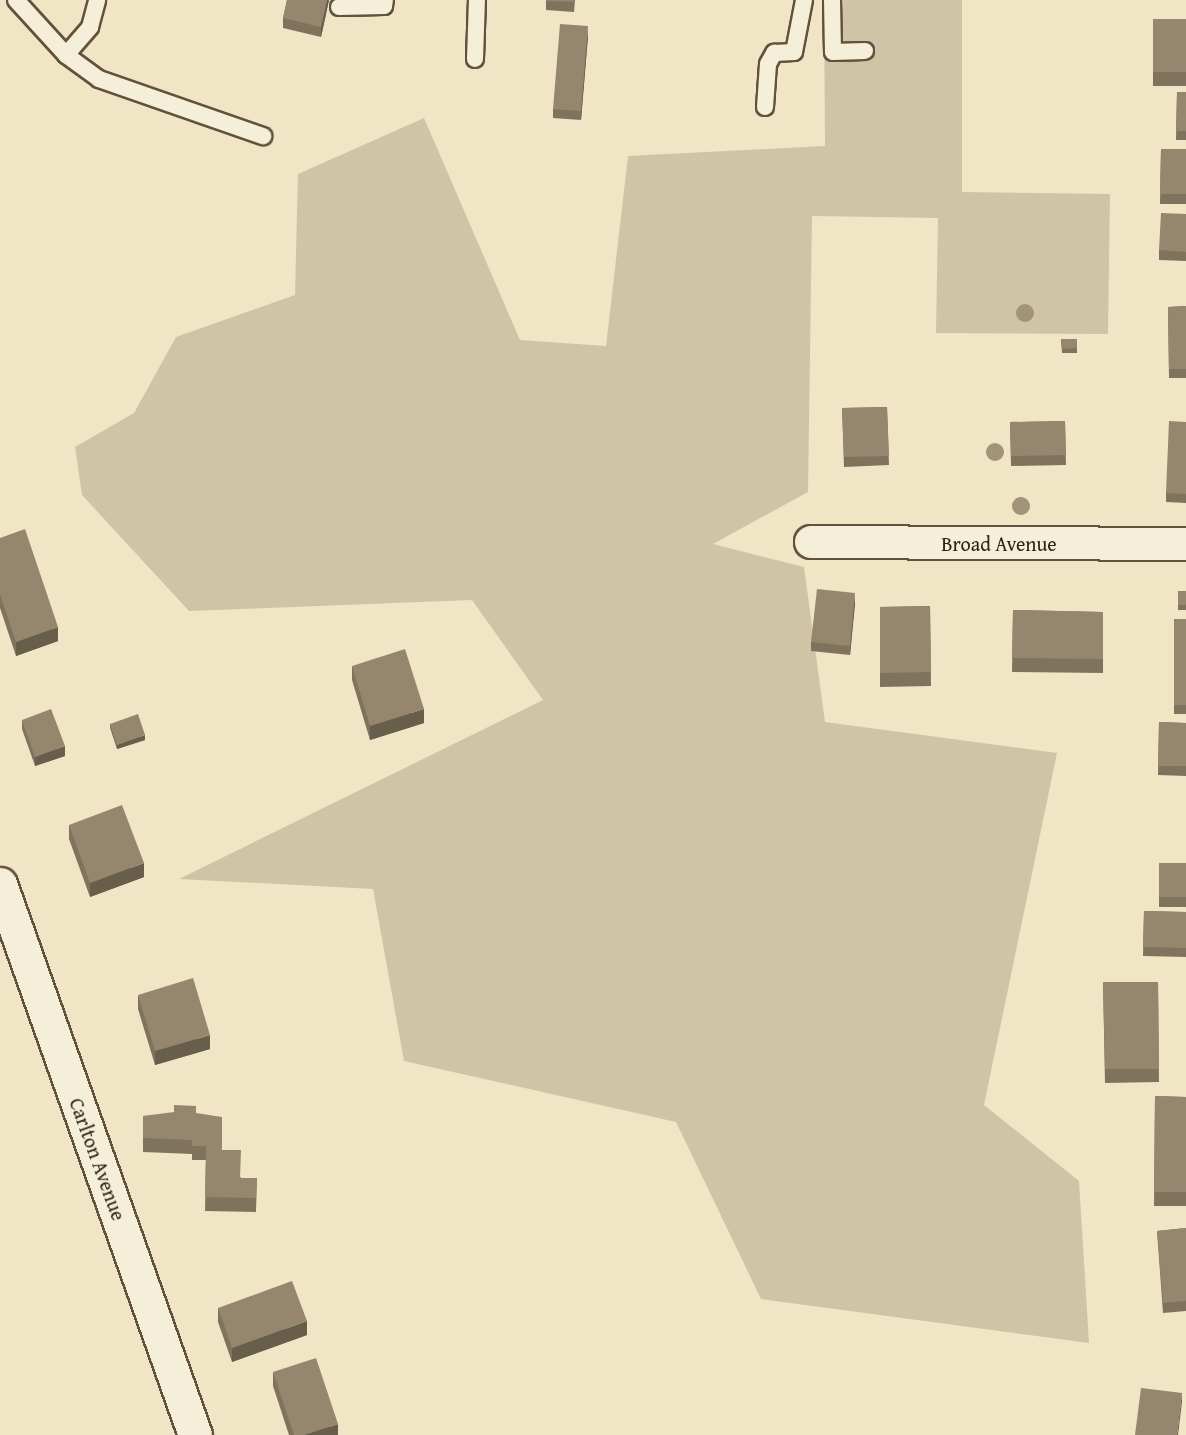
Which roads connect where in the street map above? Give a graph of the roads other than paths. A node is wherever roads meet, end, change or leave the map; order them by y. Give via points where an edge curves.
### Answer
1 (16, 0) edge
2 (97, 0) edge
3 (385, 0) edge
4 (477, 0) edge
5 (804, 0) edge
6 (832, 0) edge
7 (339, 7) dead end
8 (865, 51) dead end
9 (66, 55) junction
10 (475, 59) dead end
11 (765, 106) dead end
12 (263, 136) dead end
13 (812, 542) dead end
14 (1186, 544) edge
15 (0, 884) edge
16 (195, 1435) edge

1 - 9 lane
2 - 9 lane via 90,27
3 - 7 lane via 384,6
4 - 10 lane
5 - 11 lane via 794,52 774,53 768,64
6 - 8 lane via 833,52
9 - 12 lane via 99,79
13 - 14 street, Broad Avenue
15 - 16 street, Carlton Avenue

